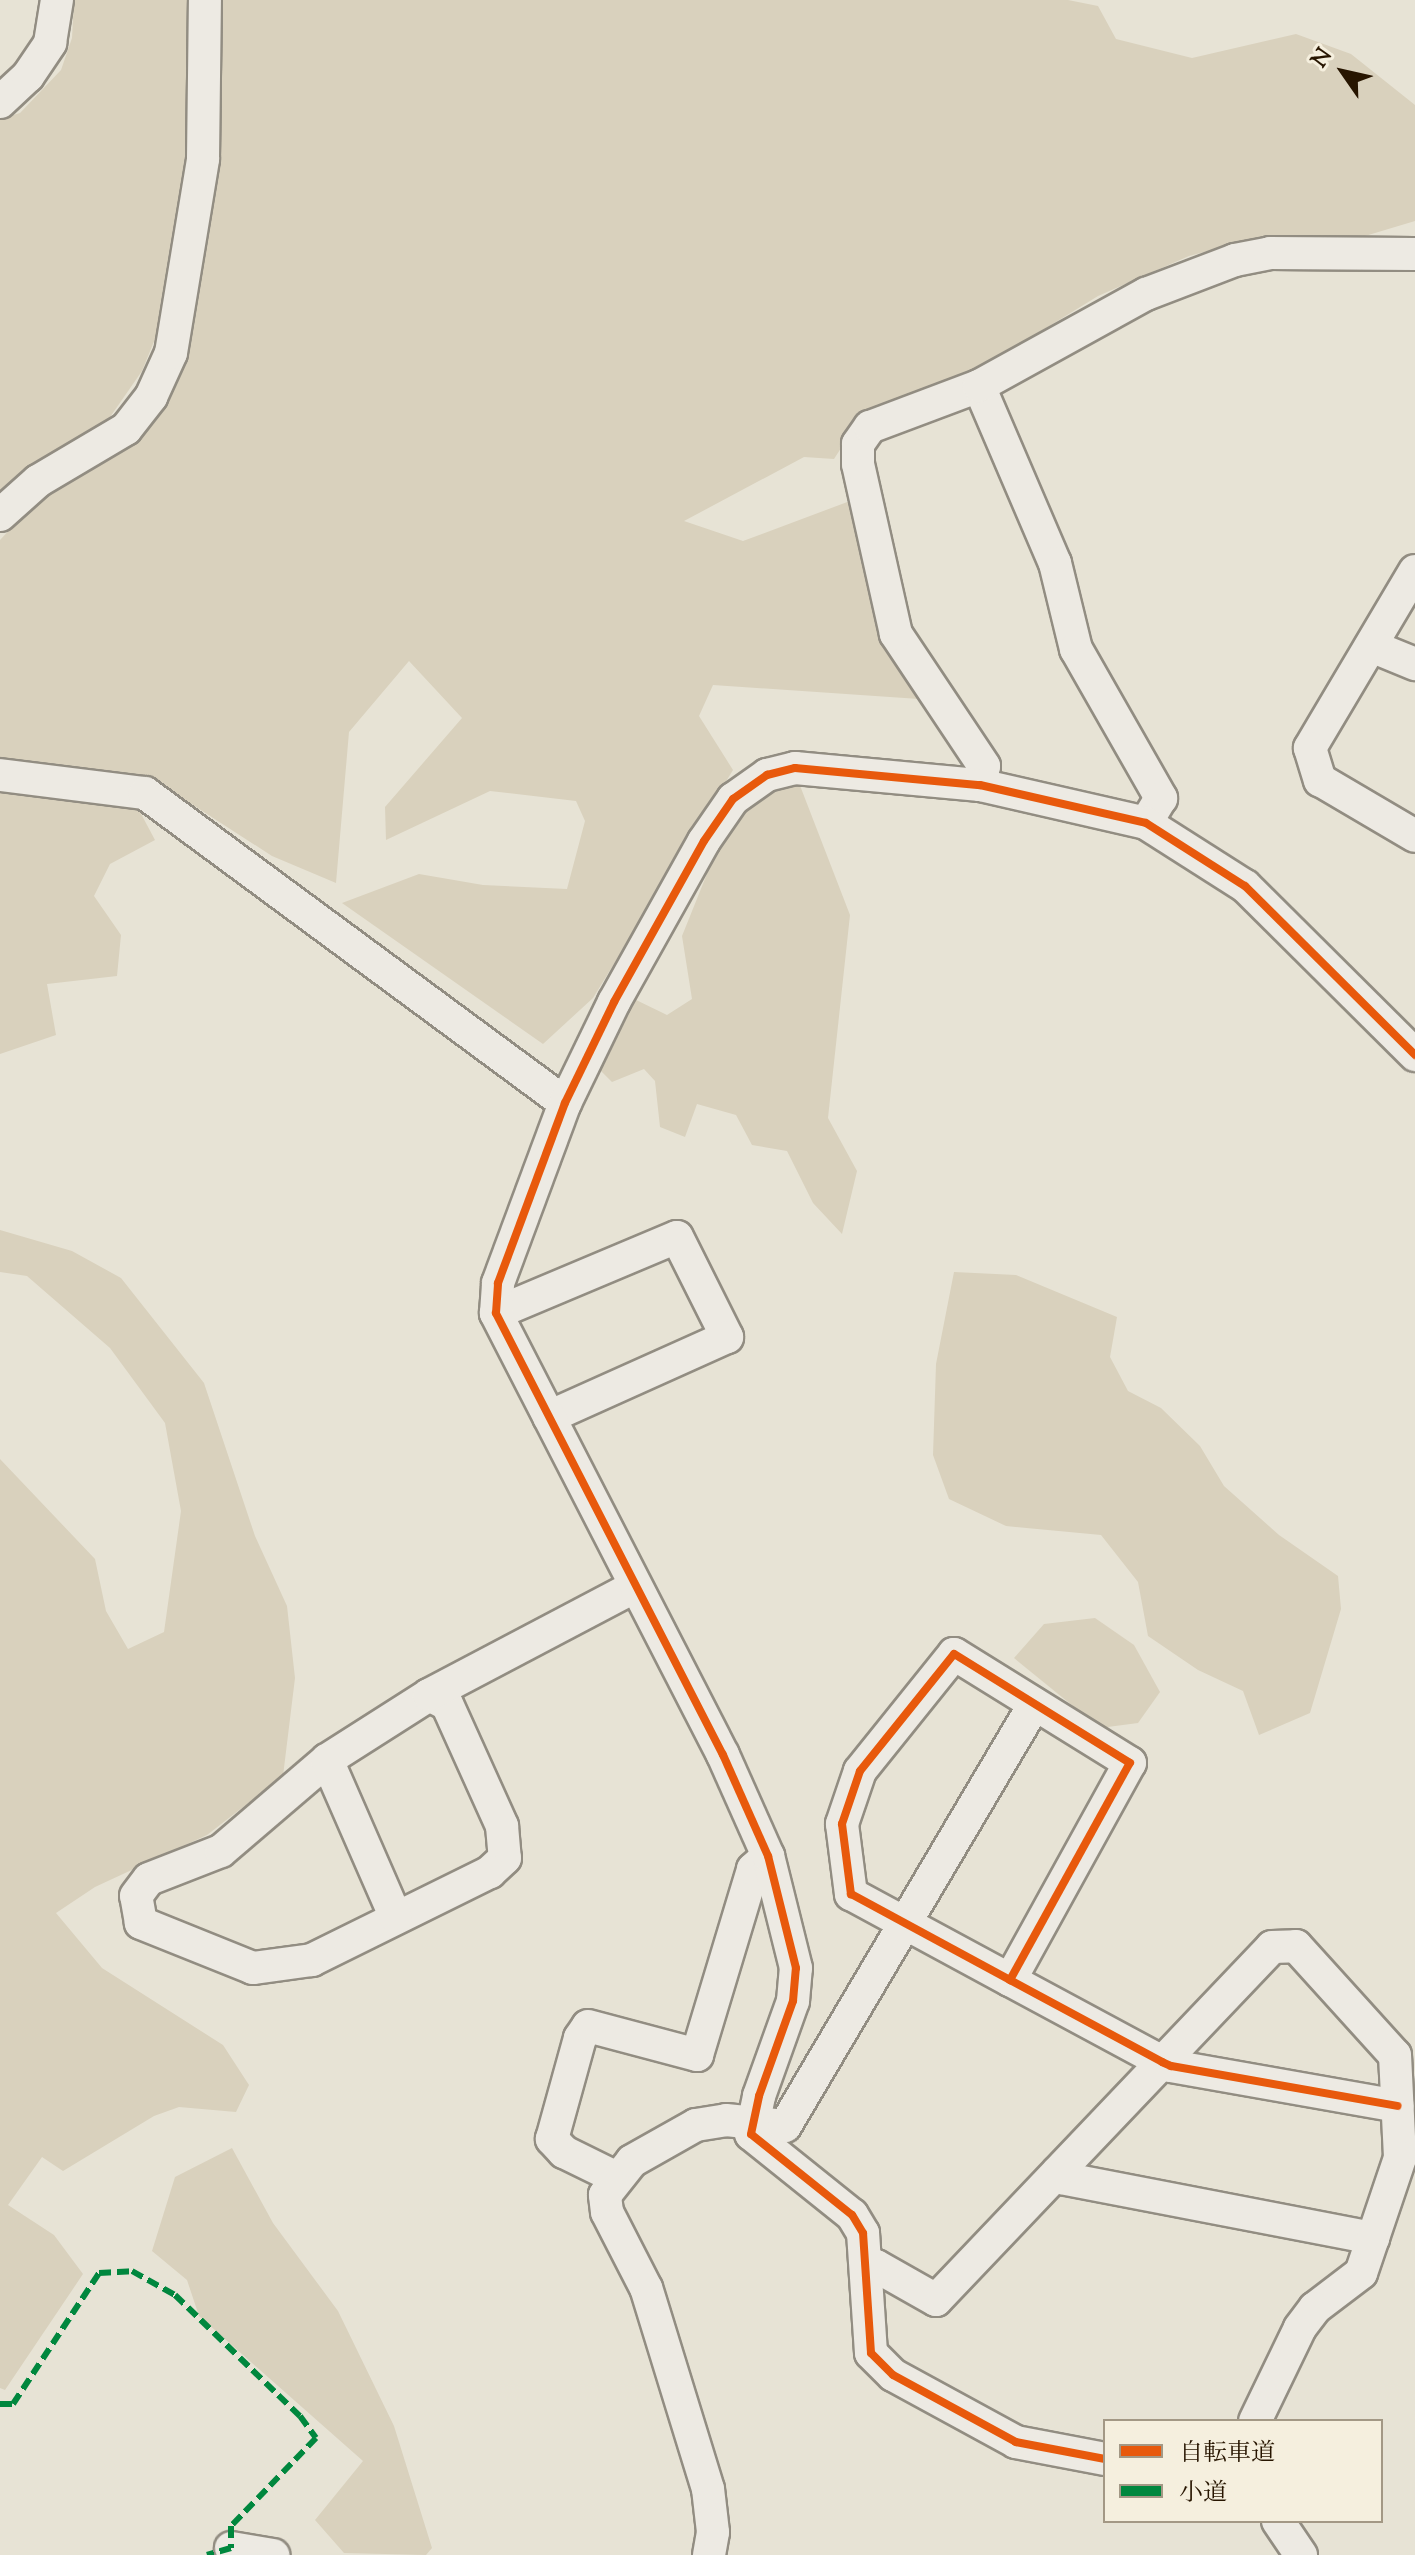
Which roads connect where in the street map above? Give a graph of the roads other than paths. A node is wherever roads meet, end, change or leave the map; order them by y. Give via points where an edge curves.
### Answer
1 (57, 0) edge
2 (205, 0) edge
3 (0, 102) edge
4 (1415, 254) edge
5 (979, 386) junction
6 (0, 515) edge
7 (1415, 571) edge
8 (1371, 646) junction
9 (1415, 664) edge
10 (0, 775) edge
11 (980, 785) junction
12 (1146, 823) junction
13 (1415, 836) edge
14 (1415, 1055) edge
15 (565, 1103) junction
16 (496, 1313) junction
17 (549, 1417) junction
18 (634, 1587) junction
19 (429, 1695) junction
20 (1035, 1704) junction
21 (327, 1760) junction
22 (768, 1856) junction
23 (396, 1918) junction
24 (905, 1923) junction
25 (1010, 1980) junction
26 (1162, 2062) junction
27 (1397, 2106) junction
28 (751, 2122) junction
29 (1058, 2172) junction
30 (615, 2177) junction
31 (1373, 2238) junction
32 (866, 2266) junction
33 (1256, 2419) edge
34 (1103, 2459) edge
35 (1279, 2523) edge
36 (231, 2548) dead end
37 (273, 2555) edge
38 (709, 2555) edge
39 (1301, 2555) edge

1 - 3 street via 50,43 28,76
2 - 6 street via 203,159 171,353 151,397 126,429 38,481
4 - 5 street via 1270,253 1235,260 1146,294
5 - 11 street via 870,427 858,444 896,634 984,766
5 - 12 street via 1055,563 1076,649 1161,798
7 - 8 street
8 - 9 street
8 - 13 street via 1310,748 1320,780
10 - 15 street via 145,793
11 - 12 street
11 - 15 street via 795,768 767,775 733,799 621,988
12 - 14 street via 1245,886
15 - 16 street via 498,1283
16 - 17 street
16 - 17 street via 677,1237 727,1337
17 - 18 street
18 - 19 street
18 - 22 street via 723,1755
19 - 21 street
19 - 23 street via 447,1704 502,1826 505,1858 490,1872
20 - 24 street
20 - 24 street via 954,1654 860,1771 842,1824 851,1894
20 - 25 street via 1130,1763
21 - 23 street
21 - 23 street via 221,1851 149,1879 136,1896 141,1923 253,1968 312,1960
22 - 28 street via 795,1979 793,2001
22 - 30 street via 753,1869 697,2055 588,2026 580,2038 552,2139 564,2152
24 - 25 street
24 - 28 street via 785,2126
25 - 26 street
26 - 27 street
26 - 27 street via 1272,1947 1296,1946 1395,2055
26 - 29 street
27 - 31 street via 1400,2158
28 - 30 street via 696,2125 660,2142
28 - 32 street via 751,2134 768,2150 852,2215 863,2233
29 - 31 street via 1061,2178
29 - 32 street via 936,2300 876,2266
30 - 38 street via 605,2195 607,2212 646,2288 708,2489 713,2532
31 - 33 street via 1361,2273 1315,2308 1300,2328
32 - 34 street via 871,2353 893,2375 1016,2442
35 - 39 street
36 - 37 street

